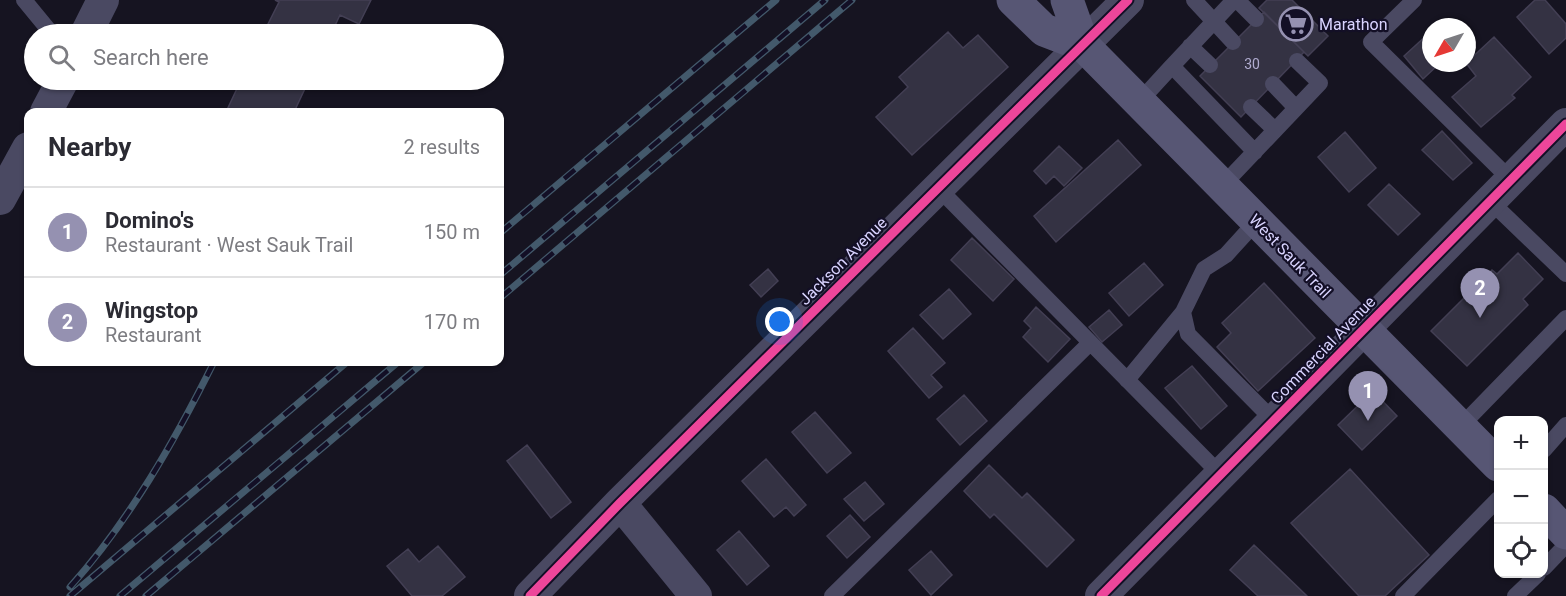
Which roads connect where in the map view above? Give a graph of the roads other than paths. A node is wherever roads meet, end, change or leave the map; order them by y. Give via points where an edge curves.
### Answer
1 (24, 0) edge
2 (104, 0) edge
3 (1013, 0) edge
4 (1068, 0) edge
5 (1128, 0) edge
6 (1194, 0) edge
7 (1235, 0) edge
8 (1414, 0) edge
9 (1256, 19) dead end
10 (1213, 21) junction
11 (44, 24) edge
12 (91, 24) edge
13 (1233, 42) dead end
14 (1083, 45) junction
15 (1190, 46) junction
16 (1297, 61) dead end
17 (1209, 65) dead end
18 (1172, 66) junction
19 (1273, 84) dead end
20 (58, 90) edge
21 (1139, 102) junction
22 (1251, 107) dead end
23 (48, 108) edge
24 (1296, 108) junction
25 (1565, 127) edge
26 (1275, 130) junction
27 (1255, 152) junction
28 (24, 155) edge
29 (1222, 186) junction
30 (938, 188) junction
31 (1500, 190) junction
32 (0, 199) edge
33 (1256, 222) junction
34 (1566, 274) edge
35 (1183, 312) junction
36 (1566, 318) edge
37 (1363, 331) junction
38 (1090, 343) junction
39 (1127, 380) junction
40 (1274, 421) junction
41 (1461, 427) junction
42 (1561, 430) edge
43 (1548, 445) edge
44 (1494, 461) edge
45 (1221, 475) junction
46 (620, 503) junction
47 (1494, 503) edge
48 (1548, 514) edge
49 (1566, 533) edge
50 (1566, 545) edge
51 (1548, 564) edge
52 (1533, 578) edge
53 (530, 596) edge
54 (696, 596) edge
55 (832, 596) edge
56 (1101, 596) edge
57 (1402, 596) edge
58 (1515, 596) edge

1 - 11 lane
2 - 12 street
3 - 14 main road, West Sauk Trail via 1044,30
4 - 14 main road, West Sauk Trail
5 - 14 street, Jackson Avenue
6 - 10 lane
7 - 9 lane
7 - 10 lane
8 - 31 lane via 1371,42
10 - 13 lane
10 - 15 lane
14 - 21 main road, West Sauk Trail
14 - 30 street, Jackson Avenue
15 - 17 lane
15 - 18 lane
16 - 24 lane via 1320,82
18 - 21 lane
18 - 27 lane
19 - 24 lane
20 - 23 street
21 - 29 main road, West Sauk Trail
22 - 26 lane
24 - 26 lane
25 - 31 street, Commercial Avenue
26 - 27 lane
27 - 29 lane
28 - 32 street
29 - 33 main road, West Sauk Trail
30 - 38 lane
30 - 46 street, Jackson Avenue
31 - 34 lane
31 - 37 street, Commercial Avenue
33 - 35 lane via 1226,255 1204,268
33 - 37 main road, West Sauk Trail
35 - 39 lane
35 - 40 lane via 1188,334
36 - 41 lane
37 - 40 street, Commercial Avenue
37 - 41 main road, West Sauk Trail
38 - 39 lane
38 - 55 lane
39 - 45 lane
40 - 45 street, Commercial Avenue
41 - 44 main road, West Sauk Trail
42 - 43 lane
45 - 56 street, Commercial Avenue
46 - 53 street, Jackson Avenue
46 - 54 street
47 - 57 lane
48 - 49 main road
50 - 51 lane
52 - 58 lane

